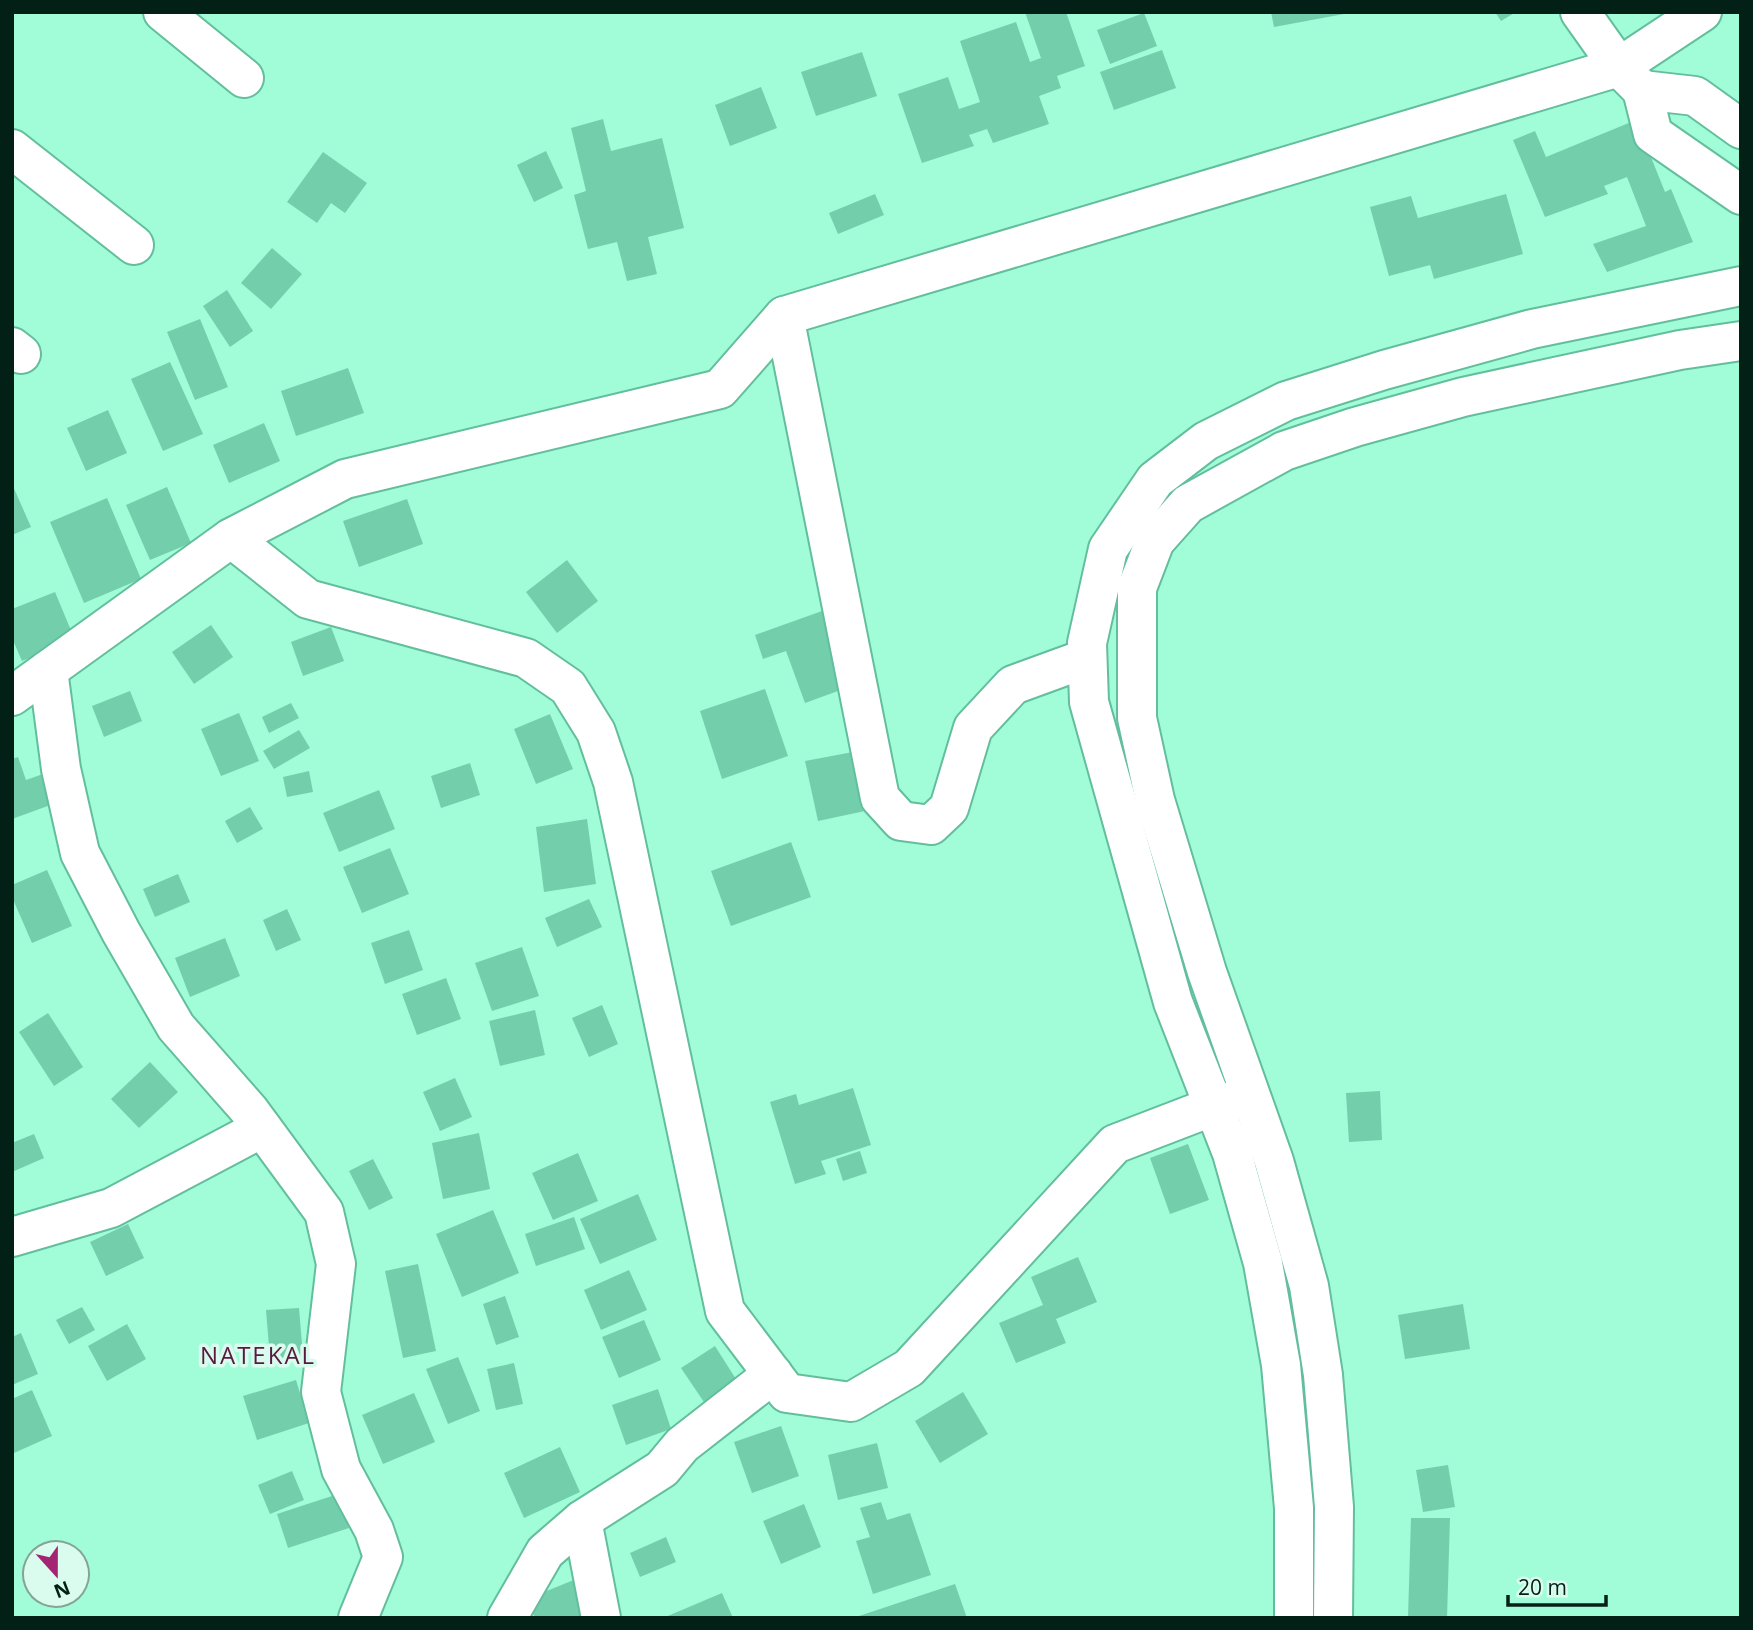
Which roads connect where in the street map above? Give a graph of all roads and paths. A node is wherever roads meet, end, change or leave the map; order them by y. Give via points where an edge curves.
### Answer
1 (163, 12) edge
2 (1580, 12) edge
3 (1702, 12) edge
4 (244, 78) dead end
5 (1630, 79) junction
6 (1741, 130) edge
7 (12, 149) edge
8 (1738, 200) edge
9 (134, 245) dead end
10 (1741, 256) edge
11 (1730, 287) edge
12 (784, 316) junction
13 (1741, 341) edge
14 (232, 538) junction
15 (1087, 658) junction
16 (48, 670) junction
17 (12, 696) edge
18 (1251, 1096) junction
19 (1214, 1106) junction
20 (262, 1128) junction
21 (12, 1237) edge
22 (773, 1374) junction
23 (582, 1520) junction
24 (358, 1618) edge
25 (507, 1618) edge
26 (601, 1618) edge
27 (1294, 1618) edge
28 (1333, 1618) edge

1 - 4 street
2 - 5 street
3 - 5 street
5 - 6 street via 1695,96
5 - 8 street via 1653,134
5 - 12 street
7 - 9 street
10 - 11 street
11 - 15 street via 1532,329 1384,370 1286,401 1206,441 1156,480 1108,549
12 - 14 street via 720,389 345,479
12 - 15 street via 880,798 901,821 931,825 949,808 973,727 1013,685
13 - 18 street via 1489,391 1284,451 1188,504 1156,541 1137,588 1138,718 1155,800 1207,972
14 - 16 street
14 - 22 street via 308,599 526,658 568,687 596,732 613,782 725,1311
15 - 19 street via 1089,702 1170,989
16 - 17 street
16 - 20 street via 61,769 80,853 176,1027
18 - 19 street
18 - 28 street via 1309,1286 1323,1375 1334,1507
19 - 22 street via 1115,1144 909,1368 851,1402 787,1393
19 - 27 street via 1263,1263 1281,1365 1294,1508
20 - 21 street via 111,1208
20 - 24 street via 324,1212 336,1264 321,1392 341,1469 374,1530 383,1557
22 - 23 street via 682,1445 662,1469
23 - 25 street via 545,1552
23 - 26 street

